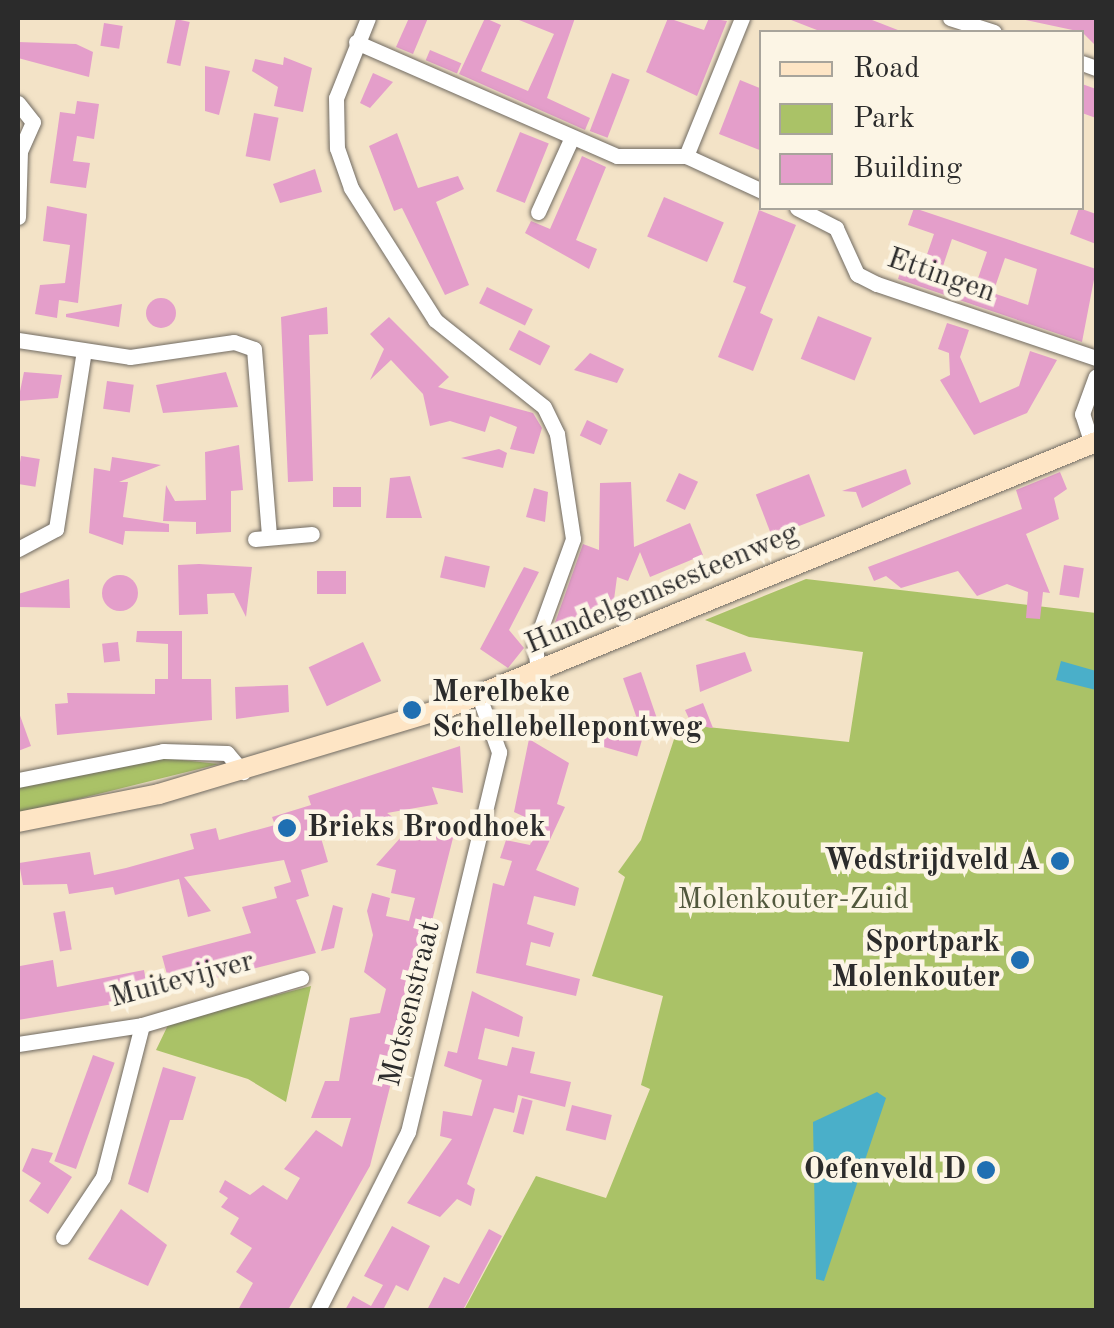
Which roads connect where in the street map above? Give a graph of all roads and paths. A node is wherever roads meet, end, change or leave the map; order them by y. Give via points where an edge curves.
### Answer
1 (368, 18) edge
2 (742, 18) edge
3 (950, 18) edge
4 (988, 30) edge
5 (356, 42) junction
6 (18, 103) edge
7 (572, 137) junction
8 (19, 150) edge
9 (686, 156) junction
10 (759, 190) edge
11 (801, 210) edge
12 (538, 212) dead end
13 (18, 218) edge
14 (18, 340) edge
15 (84, 351) junction
16 (1096, 358) edge
17 (1096, 376) edge
18 (1094, 443) edge
19 (312, 534) dead end
20 (18, 548) edge
21 (538, 674) junction
22 (479, 696) junction
23 (243, 772) junction
24 (18, 780) edge
25 (18, 822) edge
26 (301, 978) dead end
27 (142, 1024) junction
28 (18, 1044) edge
29 (62, 1238) dead end
30 (318, 1310) edge

1 - 5 street
2 - 9 street
3 - 4 street
5 - 7 street
5 - 21 street via 334,125 368,222 435,320 544,406 557,434 573,539 534,644
6 - 8 street via 32,122
7 - 9 street via 630,160
7 - 12 street
8 - 13 street
9 - 10 street
11 - 16 street, Ettingen via 836,228 867,279
14 - 15 street
15 - 19 street via 144,356 234,342 254,349 262,538
15 - 20 street via 56,529
17 - 18 street via 1082,414
18 - 21 main road, Hundelgemsesteenweg
21 - 22 main road, Hundelgemsesteenweg
22 - 23 main road, Hundelgemsesteenweg
22 - 30 street, Motsenstraat via 498,752 408,1132
23 - 24 street via 226,753 162,751
23 - 25 main road, Hundelgemsesteenweg
26 - 27 street, Muitevijver
27 - 28 street, Muitevijver
27 - 29 street via 104,1177

